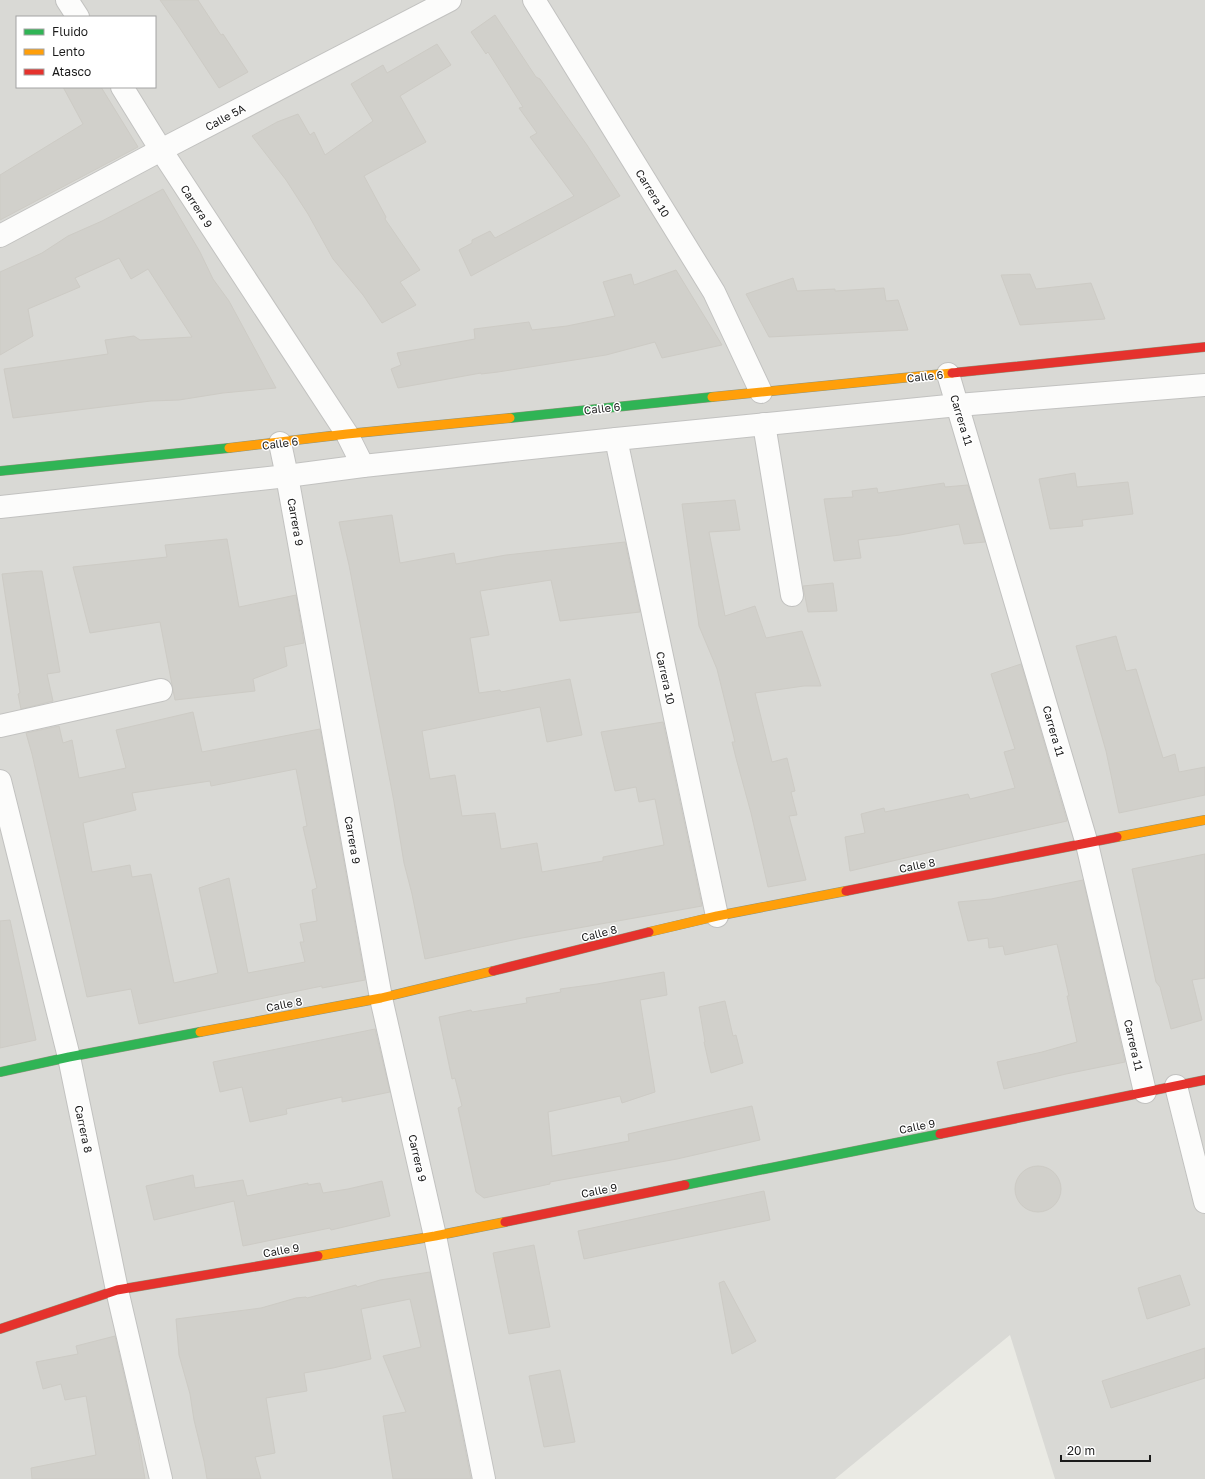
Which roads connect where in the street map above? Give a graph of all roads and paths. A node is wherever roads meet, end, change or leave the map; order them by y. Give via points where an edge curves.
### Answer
1 (67, 0) edge
2 (450, 0) edge
3 (534, 0) edge
4 (77, 16) edge
5 (123, 88) edge
6 (161, 150) junction
7 (0, 236) edge
8 (1205, 347) edge
9 (948, 374) junction
10 (1205, 385) edge
11 (761, 392) junction
12 (958, 405) junction
13 (764, 424) junction
14 (347, 434) junction
15 (616, 439) junction
16 (280, 443) junction
17 (363, 466) junction
18 (0, 471) edge
19 (287, 476) junction
20 (0, 507) edge
21 (792, 595) dead end
22 (161, 690) dead end
23 (0, 726) edge
24 (0, 781) edge
25 (1205, 820) edge
26 (1087, 844) junction
27 (717, 916) junction
28 (382, 998) junction
29 (68, 1057) junction
30 (0, 1072) edge
31 (1205, 1080) edge
32 (1176, 1086) junction
33 (1145, 1092) junction
34 (1205, 1202) edge
35 (435, 1236) junction
36 (117, 1290) junction
37 (0, 1329) edge
38 (161, 1479) edge
39 (484, 1479) edge

1 - 4 street
2 - 6 street, Calle 5A
3 - 11 street, Carrera 10 via 714,292
5 - 6 street, Carrera 9
6 - 7 street, Calle 5A
6 - 14 street, Carrera 9
8 - 9 street, Calle 6
9 - 11 street, Calle 6
9 - 12 street, Carrera 11
10 - 12 street
11 - 14 street, Calle 6
12 - 13 street
12 - 26 street, Carrera 11
13 - 15 street
13 - 21 street
14 - 16 street, Calle 6
14 - 17 street, Carrera 9
15 - 17 street
15 - 27 street, Carrera 10
16 - 18 street, Calle 6
16 - 19 street, Carrera 9
17 - 19 street
19 - 20 street
19 - 28 street, Carrera 9
22 - 23 street
24 - 29 street, Carrera 8
25 - 26 street, Calle 8
26 - 27 street, Calle 8
26 - 33 street, Carrera 11
27 - 28 street, Calle 8
28 - 29 street, Calle 8
28 - 35 street, Carrera 9
29 - 30 street, Calle 8
29 - 36 street, Carrera 8
31 - 32 street, Calle 9
32 - 33 street, Calle 9
32 - 34 street
33 - 35 street, Calle 9
35 - 36 street, Calle 9
35 - 39 street, Carrera 9
36 - 37 street, Calle 9
36 - 38 street, Carrera 8

